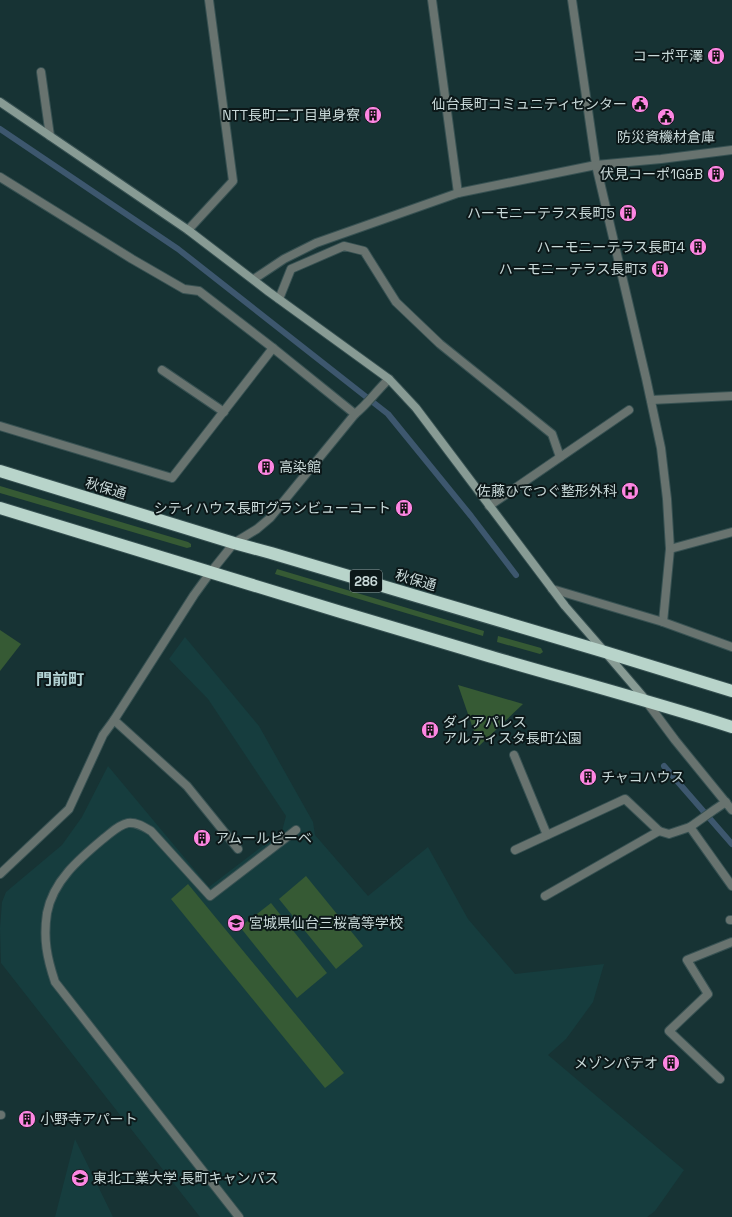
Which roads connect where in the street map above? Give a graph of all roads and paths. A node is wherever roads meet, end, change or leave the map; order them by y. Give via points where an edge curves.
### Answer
1 (209, 0) edge
2 (432, 0) edge
3 (572, 0) edge
4 (41, 72) dead end
5 (0, 102) edge
6 (50, 136) junction
7 (732, 150) edge
8 (596, 165) junction
9 (0, 177) edge
10 (458, 193) junction
11 (188, 230) junction
12 (254, 279) junction
13 (279, 298) junction
14 (273, 348) junction
15 (162, 370) dead end
16 (389, 379) junction
17 (732, 396) edge
18 (651, 400) junction
19 (629, 410) dead end
20 (224, 412) junction
21 (358, 412) junction
22 (0, 426) edge
23 (560, 458) junction
24 (0, 471) edge
25 (489, 506) junction
26 (0, 508) edge
27 (732, 532) edge
28 (234, 544) junction
29 (670, 548) junction
30 (210, 573) junction
31 (552, 589) junction
32 (663, 622) junction
33 (732, 647) edge
34 (605, 652) junction
35 (732, 691) edge
36 (646, 701) junction
37 (114, 720) junction
38 (732, 727) edge
39 (514, 755) dead end
40 (726, 802) junction
41 (732, 810) edge
42 (690, 827) junction
43 (296, 830) dead end
44 (659, 831) junction
45 (547, 835) junction
46 (238, 849) dead end
47 (515, 850) dead end
48 (0, 874) edge
49 (732, 886) edge
50 (545, 896) dead end
51 (732, 942) edge
52 (720, 1079) dead end
53 (239, 1217) edge

1 - 11 street via 233,181
2 - 10 street
3 - 8 street
4 - 6 street
5 - 6 street
6 - 11 street
7 - 8 street
8 - 10 street
8 - 18 street
9 - 14 street via 184,289 199,291
10 - 12 street via 316,243 284,259
11 - 12 street
12 - 13 street
13 - 16 street
13 - 23 street via 291,269 344,246 364,251 396,302 440,344 552,434
14 - 20 street
14 - 21 street
15 - 20 street
16 - 21 street
16 - 25 street via 416,408
17 - 18 street
18 - 29 street via 661,448
19 - 23 street
20 - 22 street via 172,478
21 - 28 street via 270,518
23 - 25 street
24 - 28 highway, 秋保通 / 286
25 - 31 street
26 - 30 highway, 286
27 - 29 street
28 - 30 street
28 - 34 highway, 秋保通 / 286
29 - 32 street
30 - 36 highway, 286
30 - 37 street
31 - 32 street
31 - 34 street
32 - 33 street
34 - 35 highway, 秋保通 / 286
34 - 36 street
36 - 38 highway, 286
36 - 40 street
37 - 46 street via 187,786
37 - 48 street via 103,735 69,809
39 - 45 street
40 - 41 street
40 - 42 street
42 - 44 street via 669,834
42 - 49 street
43 - 53 street via 210,896 151,831 139,824 121,825 65,874 53,893 44,936 55,982
44 - 45 street via 625,799
44 - 50 street
45 - 47 street
51 - 52 street via 687,960 708,994 669,1031

